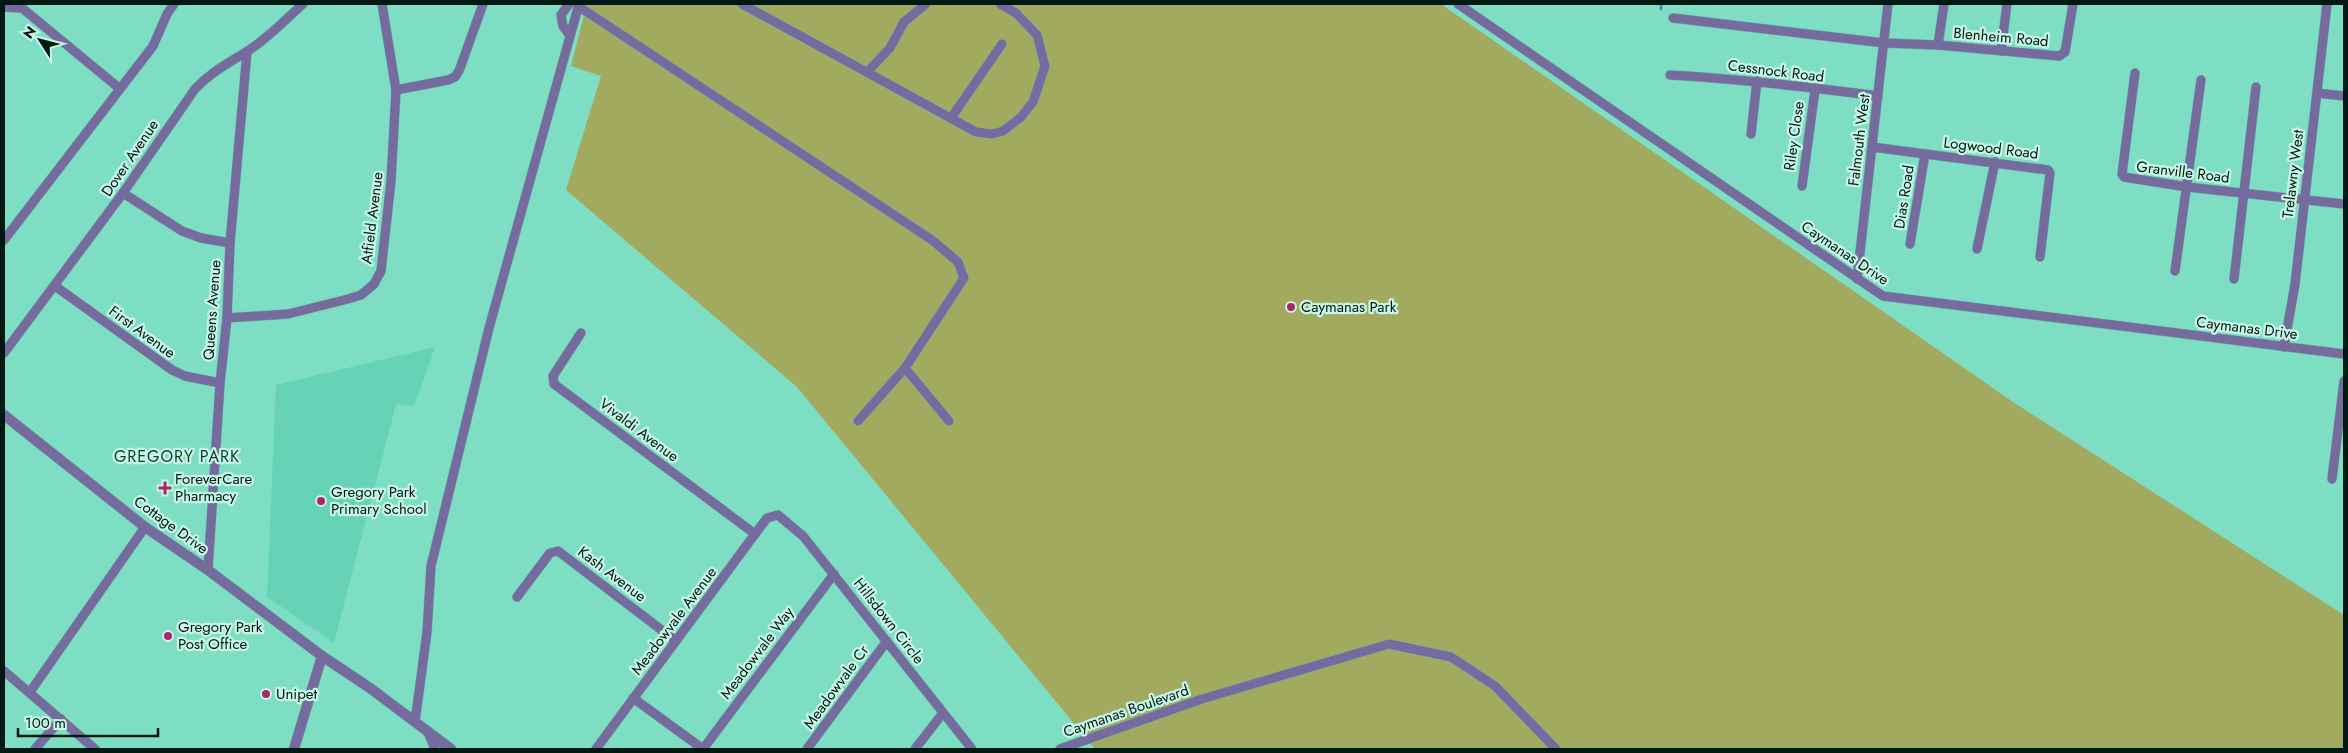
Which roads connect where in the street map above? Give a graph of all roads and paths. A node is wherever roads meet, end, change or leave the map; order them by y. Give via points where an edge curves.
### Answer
1 (174, 4) edge
2 (302, 4) edge
3 (382, 4) edge
4 (483, 4) edge
5 (742, 4) edge
6 (926, 4) edge
7 (1000, 4) edge
8 (1458, 4) edge
9 (1888, 4) edge
10 (1944, 4) edge
11 (2007, 4) edge
12 (2073, 4) edge
13 (2327, 4) edge
14 (575, 5) edge
15 (4, 7) edge
16 (1673, 18) dead end
17 (570, 36) junction
18 (1884, 42) junction
19 (1002, 44) dead end
20 (1938, 45) junction
21 (2001, 51) junction
22 (247, 52) junction
23 (868, 72) junction
24 (2135, 73) dead end
25 (1670, 74) dead end
26 (2201, 80) dead end
27 (1756, 81) junction
28 (2256, 87) dead end
29 (119, 88) junction
30 (396, 90) junction
31 (1814, 90) junction
32 (2317, 93) junction
33 (1878, 96) junction
34 (2344, 96) edge
35 (951, 118) junction
36 (1751, 134) dead end
37 (1872, 147) junction
38 (1925, 154) junction
39 (1995, 162) junction
40 (1802, 186) dead end
41 (2186, 187) junction
42 (123, 193) junction
43 (2245, 193) junction
44 (2304, 200) junction
45 (2344, 204) edge
46 (4, 240) edge
47 (230, 243) junction
48 (1910, 244) dead end
49 (1977, 250) dead end
50 (2040, 257) dead end
51 (2175, 271) dead end
52 (1857, 279) junction
53 (2234, 279) dead end
54 (55, 286) junction
55 (227, 318) junction
56 (582, 332) dead end
57 (2284, 347) junction
58 (4, 353) edge
59 (2344, 354) edge
60 (905, 368) junction
61 (2344, 381) edge
62 (220, 383) junction
63 (4, 415) edge
64 (858, 421) dead end
65 (949, 421) dead end
66 (2332, 479) dead end
67 (778, 515) joint
68 (145, 527) junction
69 (755, 534) junction
70 (208, 570) junction
71 (834, 574) junction
72 (517, 597) dead end
73 (676, 641) junction
74 (887, 641) junction
75 (322, 656) junction
76 (4, 672) edge
77 (30, 692) junction
78 (633, 698) junction
79 (943, 713) junction
80 (61, 719) junction
81 (415, 722) junction
82 (428, 732) junction
83 (35, 749) edge
84 (95, 749) edge
85 (294, 749) edge
86 (435, 749) edge
87 (451, 749) edge
88 (596, 749) edge
89 (703, 749) edge
90 (808, 749) edge
91 (915, 749) edge
92 (972, 749) edge
93 (1060, 749) edge
94 (1556, 749) edge

1 - 29 street via 153,46
2 - 22 street, Dover Avenue
3 - 30 street, Atfield Avenue
4 - 30 street via 460,71 455,77
5 - 23 street
6 - 23 street via 904,22 890,48
7 - 35 street via 1016,13 1037,35 1045,66 1033,102 1011,126 992,134 976,132
8 - 52 street, Caymanas Drive
9 - 18 street, Falmouth West
10 - 20 street
11 - 21 street
12 - 21 street, Blenheim Road via 2062,55
13 - 32 street, Trelawny West
14 - 17 street
14 - 17 street via 561,15
14 - 60 street via 932,240 958,262 964,278
15 - 29 street via 22,8
16 - 18 street, Blenheim Road
17 - 81 street via 489,328 431,566 427,632
18 - 20 street, Blenheim Road
18 - 33 street, Falmouth West
19 - 35 street
20 - 21 street, Blenheim Road
22 - 42 street, Dover Avenue via 209,74 195,88
22 - 47 street, Queens Avenue
23 - 35 street
24 - 41 street, Granville Road via 2122,174 2124,178
25 - 27 street, Cessnock Road
26 - 41 street
27 - 31 street, Cessnock Road
27 - 36 street
28 - 43 street
29 - 46 street
30 - 55 street, Atfield Avenue via 381,271 374,284 361,295 348,300 288,314
31 - 33 street, Cessnock Road
31 - 40 street, Riley Close
32 - 34 street
32 - 44 street, Trelawny West
33 - 37 street, Falmouth West
37 - 38 street, Logwood Road
37 - 52 street, Falmouth West
38 - 39 street, Logwood Road
38 - 48 street, Dias Road
39 - 49 street
39 - 50 street, Logwood Road via 2046,169 2050,173
41 - 43 street, Granville Road
41 - 51 street
42 - 47 street via 182,231
42 - 54 street, Dover Avenue
43 - 44 street, Granville Road
43 - 53 street
44 - 45 street, Granville Road
44 - 57 street, Trelawny West
47 - 55 street, Queens Avenue
52 - 57 street, Caymanas Drive via 1884,296
54 - 58 street, Dover Avenue
54 - 62 street, First Avenue via 172,370
55 - 62 street, Queens Avenue
56 - 69 street, Vivaldi Avenue via 553,376 554,384
57 - 59 street, Caymanas Drive
60 - 64 street
60 - 65 street
61 - 66 street
62 - 70 street, Queens Avenue
63 - 68 street, Cottage Drive
67 - 69 street, Meadowvale Avenue via 767,518
67 - 71 street, Hillsdown Circle via 803,536
68 - 70 street, Cottage Drive
68 - 77 street
69 - 73 street, Meadowvale Avenue
70 - 75 street, Cottage Drive
71 - 74 street, Hillsdown Circle
71 - 89 street, Meadowvale Way
72 - 73 street, Kash Avenue via 550,553 558,551
73 - 78 street, Meadowvale Avenue
74 - 79 street, Hillsdown Circle
74 - 90 street, Meadowvale Cr
75 - 81 street, Cottage Drive
75 - 85 street
76 - 77 street
77 - 80 street
78 - 88 street, Meadowvale Avenue
78 - 89 street
79 - 91 street
79 - 92 street, Hillsdown Circle
80 - 83 street
80 - 84 street
81 - 82 street, Cottage Drive
82 - 86 street
82 - 87 street, Cottage Drive
93 - 94 street, Caymanas Boulevard via 1202,699 1388,644 1451,657 1495,686

